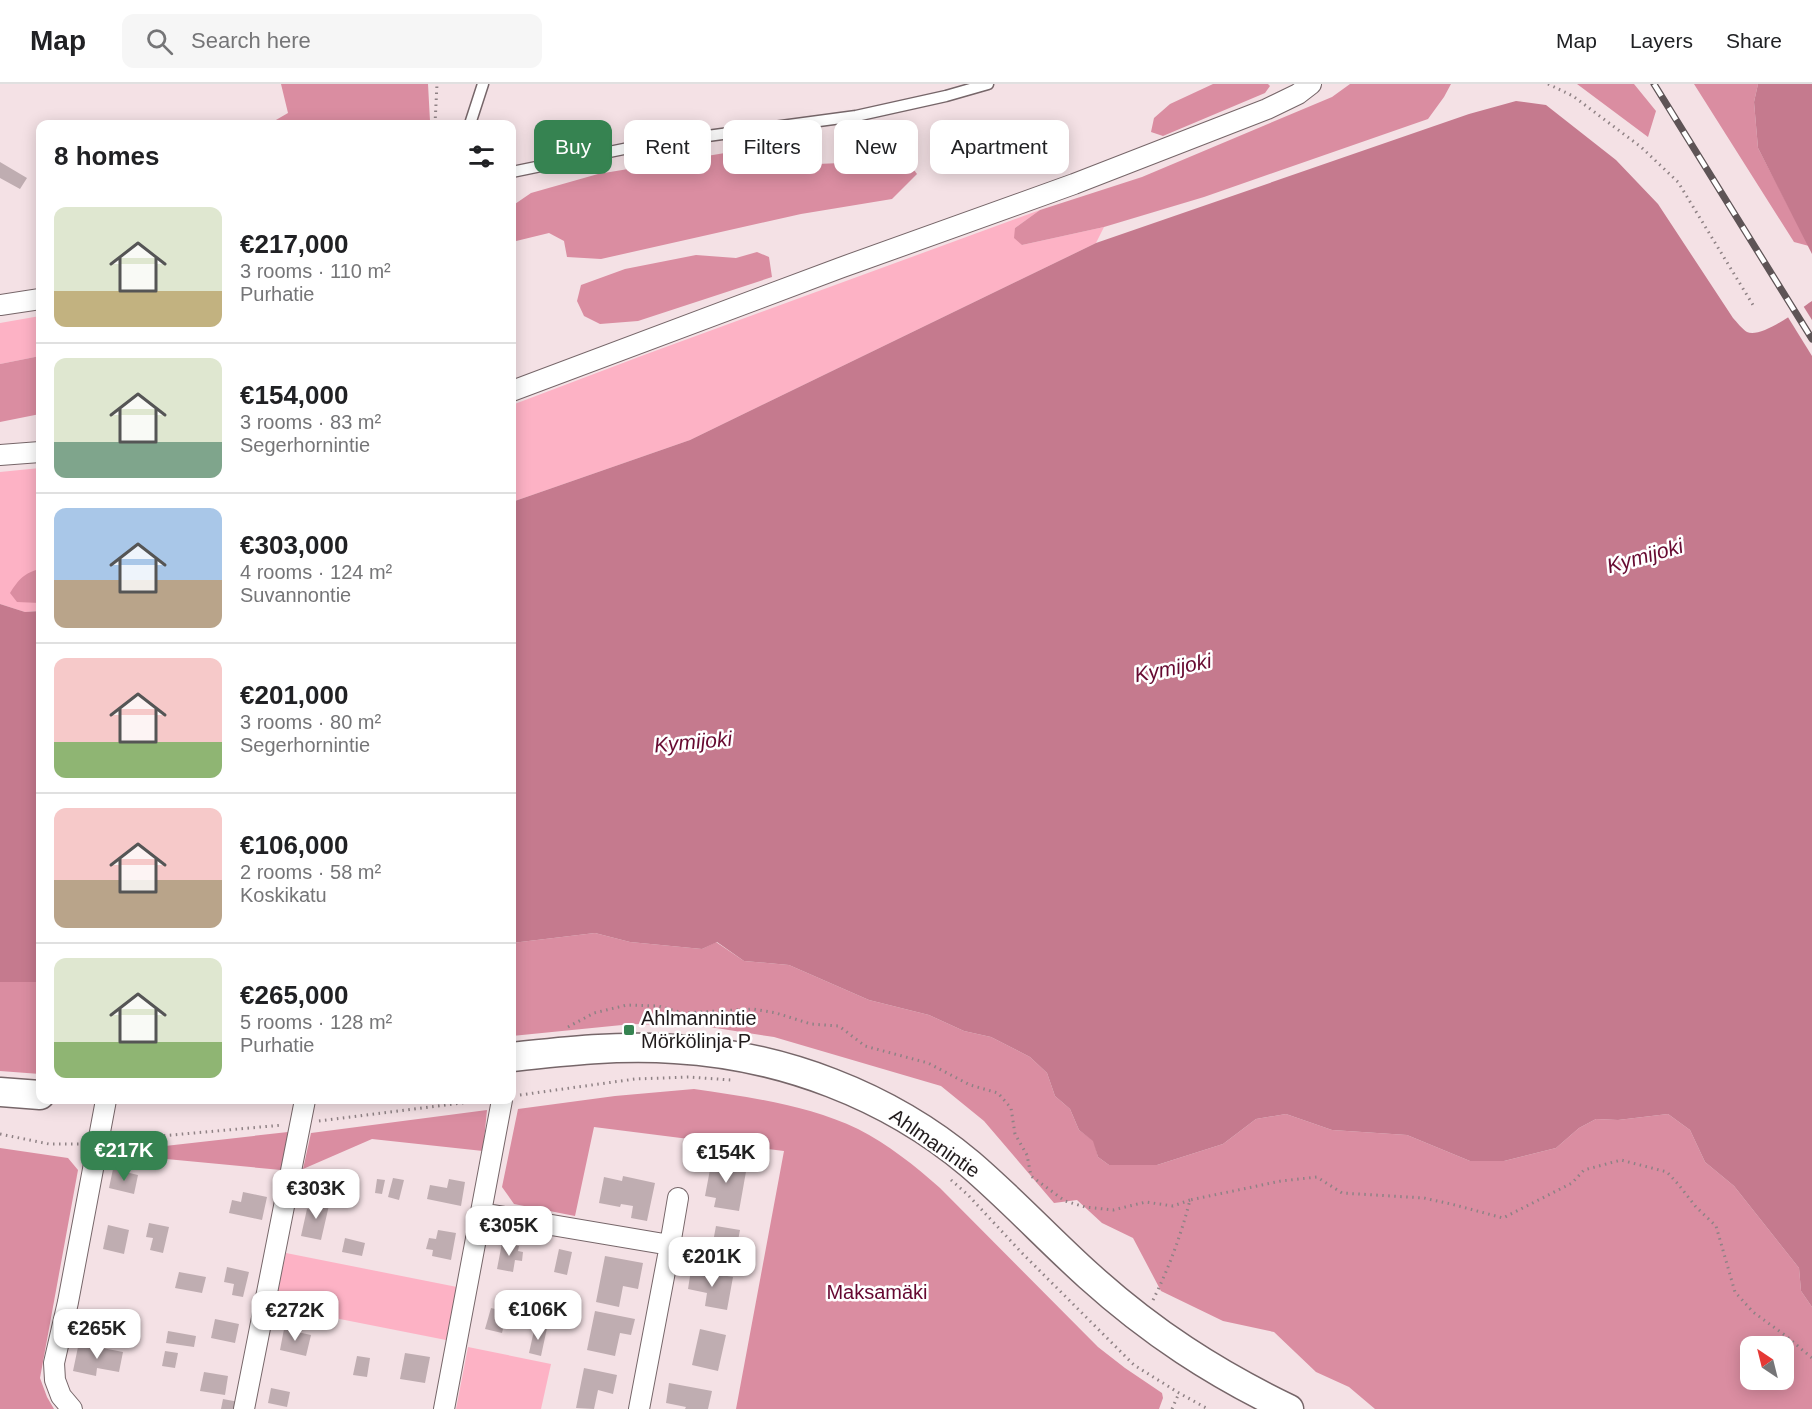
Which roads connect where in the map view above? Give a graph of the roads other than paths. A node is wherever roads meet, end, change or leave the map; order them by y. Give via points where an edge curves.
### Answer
1 (483, 84) edge
2 (988, 84) edge
3 (1311, 84) edge
4 (471, 120) edge
5 (516, 171) edge
6 (36, 300) edge
7 (0, 305) edge
8 (516, 390) edge
9 (36, 452) edge
10 (0, 455) edge
11 (516, 1057) edge
12 (0, 1092) edge
13 (36, 1095) edge
14 (105, 1104) edge
15 (304, 1104) edge
16 (501, 1104) edge
17 (678, 1198) dead end
18 (481, 1213) junction
19 (670, 1245) junction
20 (72, 1409) edge
21 (244, 1409) edge
22 (444, 1409) edge
23 (639, 1409) edge
24 (1289, 1409) edge

1 - 4 lane
2 - 5 lane via 856,116 648,144
3 - 8 street via 1267,109 1074,184
6 - 7 street
9 - 10 street
11 - 24 street, Ahlmanintie via 612,1048 675,1049 765,1062 864,1097 941,1142 968,1163 1090,1276 1180,1349
12 - 13 street
14 - 20 street via 54,1363 61,1396
15 - 21 street
16 - 18 street
17 - 19 street
18 - 19 street
18 - 22 street
19 - 23 street

